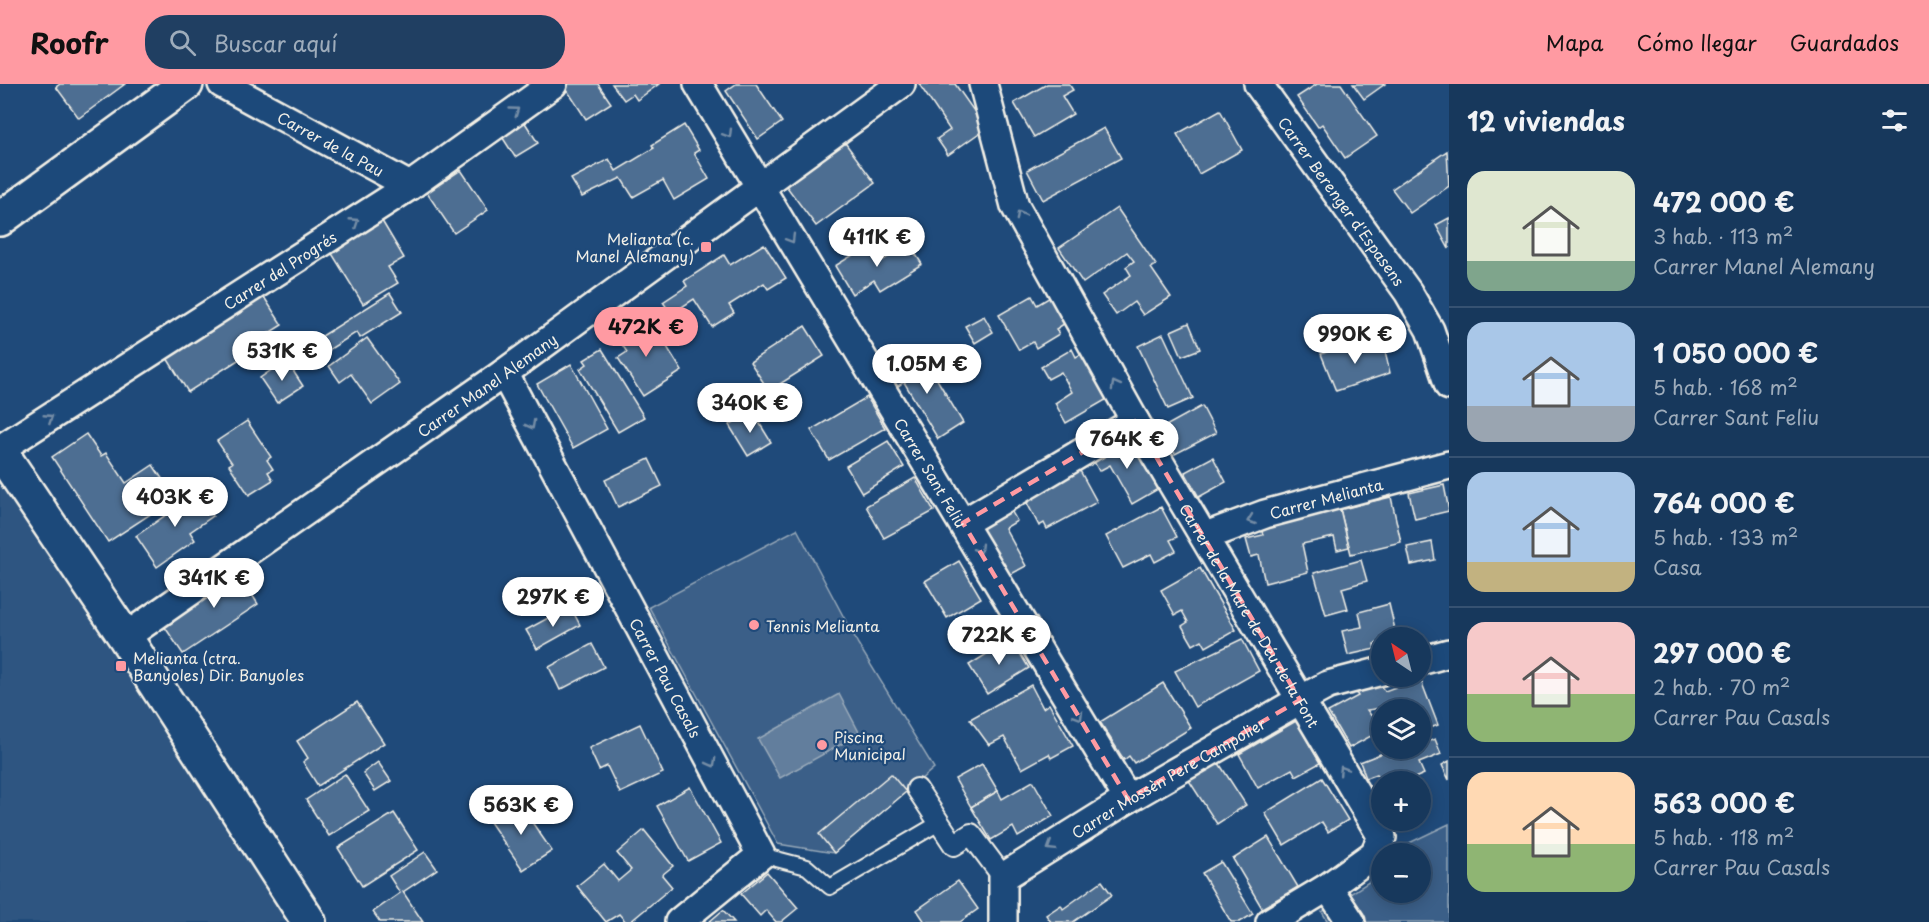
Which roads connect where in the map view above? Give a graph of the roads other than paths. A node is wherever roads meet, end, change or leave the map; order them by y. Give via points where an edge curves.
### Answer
1 (186, 84) edge
2 (222, 84) edge
3 (553, 84) edge
4 (698, 84) edge
5 (901, 84) edge
6 (982, 84) edge
7 (1268, 87) edge
8 (410, 186) junction
9 (760, 189) junction
10 (0, 219) edge
11 (504, 373) junction
12 (1449, 386) edge
13 (1135, 421) junction
14 (0, 450) edge
15 (1449, 465) edge
16 (963, 523) junction
17 (1206, 536) junction
18 (125, 637) junction
19 (1449, 653) edge
20 (1431, 658) edge
21 (1371, 674) edge
22 (1300, 700) junction
23 (917, 789) dead end
24 (1128, 799) junction
25 (939, 823) junction
26 (761, 855) junction
27 (1003, 877) junction
28 (1328, 887) junction
29 (309, 922) edge
30 (679, 922) edge
31 (1003, 922) edge
32 (1270, 922) edge
33 (1351, 922) edge

1 - 10 main road
2 - 8 street, Carrer de la Pau
8 -> 3 street, Carrer del Progrés
4 -> 9 street, Carrer Sant Feliu
5 - 9 street, Carrer Manel Alemany
13 -> 6 street, Carrer de la Mare de Déu de la Font via 1015,207
7 - 12 street, Carrer Berenger d'Espasens via 1408,292 1430,330
14 -> 8 street, Carrer del Progrés
9 - 11 street, Carrer Manel Alemany
9 -> 16 street, Carrer Sant Feliu
11 - 18 street, Carrer Manel Alemany
11 -> 26 street, Carrer Pau Casals
13 - 16 street
13 - 17 street, Carrer de la Mare de Déu de la Font
14 - 18 main road
15 -> 17 street, Carrer Melianta via 1265,514
16 -> 24 street, Carrer Sant Feliu
17 - 22 street, Carrer de la Mare de Déu de la Font
18 - 29 main road
19 - 20 street
21 - 22 street, Carrer Mossèn Pere Campolier via 1328,685
22 - 24 street, Carrer Mossèn Pere Campolier
28 -> 22 street, Carrer de la Mare de Déu de la Font via 1374,854 1382,837
23 - 25 street
24 -> 27 street, Carrer Mossèn Pere Campolier
25 - 26 lane via 830,887 807,867
25 - 27 street via 954,845 971,834
26 - 30 street
27 - 31 street
28 - 32 street
28 - 33 street

